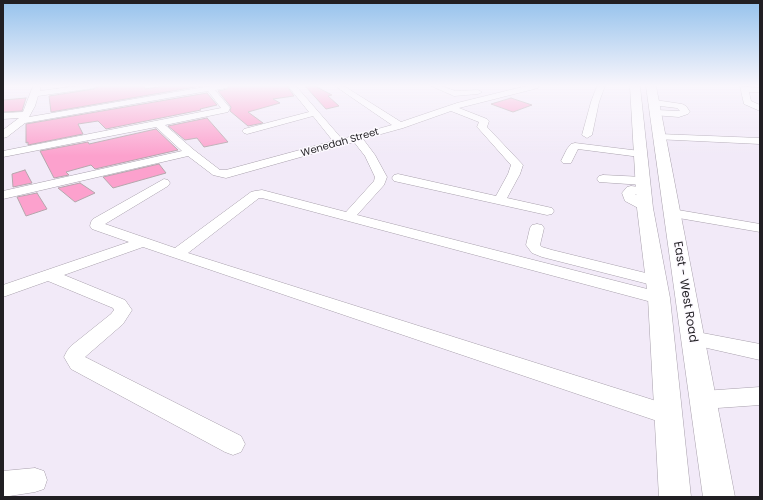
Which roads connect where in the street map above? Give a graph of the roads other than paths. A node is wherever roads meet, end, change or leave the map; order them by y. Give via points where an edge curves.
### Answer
1 (28, 109) edge
2 (80, 109) edge
3 (225, 109) edge
4 (312, 109) edge
5 (375, 109) edge
6 (448, 109) edge
7 (460, 109) edge
8 (593, 109) edge
9 (643, 109) edge
10 (650, 109) edge
11 (315, 113) junction
12 (3, 116) edge
13 (24, 118) junction
14 (160, 124) junction
15 (400, 126) junction
16 (247, 131) dead end
17 (3, 135) edge
18 (587, 135) dead end
19 (659, 137) junction
20 (356, 138) junction
21 (760, 141) edge
22 (340, 143) junction
23 (190, 152) junction
24 (3, 154) edge
25 (640, 154) junction
26 (567, 161) dead end
27 (398, 178) dead end
28 (603, 179) dead end
29 (164, 183) dead end
30 (643, 193) junction
31 (3, 195) edge
32 (499, 201) junction
33 (547, 211) dead end
34 (672, 214) junction
35 (349, 216) junction
36 (537, 228) dead end
37 (760, 228) edge
38 (143, 242) junction
39 (177, 254) junction
40 (49, 275) junction
41 (657, 289) junction
42 (3, 291) edge
43 (692, 338) junction
44 (760, 352) edge
45 (760, 396) edge
46 (703, 400) junction
47 (668, 415) junction
48 (233, 444) dead end
49 (35, 480) dead end
50 (3, 484) edge
51 (675, 497) edge
52 (719, 497) edge

1 - 13 street
2 - 13 street
3 - 14 street
4 - 11 street
5 - 15 street
6 - 15 street, Wenedah Street
7 - 32 street via 484,121 482,127 517,165
8 - 18 street
9 - 25 main road, East - West Road
10 - 19 main road, East - West Road
11 - 16 street
11 - 22 street
12 - 13 street
13 - 17 street
14 - 23 street, Wenedah Street
14 - 24 street
15 - 20 street, Wenedah Street
19 - 21 street
19 - 34 main road, East - West Road
20 - 22 street, Wenedah Street
20 - 35 street via 370,155 381,177 380,182
22 - 23 street, Wenedah Street via 226,174 217,173
23 - 31 street
25 - 26 street via 576,146
25 - 30 main road, East - West Road
27 - 32 street
28 - 30 street
29 - 38 street via 96,224
30 - 41 main road, East - West Road
32 - 33 street
34 - 37 street
34 - 43 main road, East - West Road
35 - 39 street via 259,194
35 - 41 street
36 - 41 street via 534,245 537,250
38 - 39 street
38 - 40 street
39 - 47 street
40 - 42 street
40 - 48 street via 119,304 123,310 117,319 78,351 74,357 78,363
41 - 47 main road, East - West Road
43 - 44 street
43 - 46 main road, East - West Road
45 - 46 street
46 - 52 main road, East - West Road
47 - 51 main road, East - West Road
49 - 50 street

